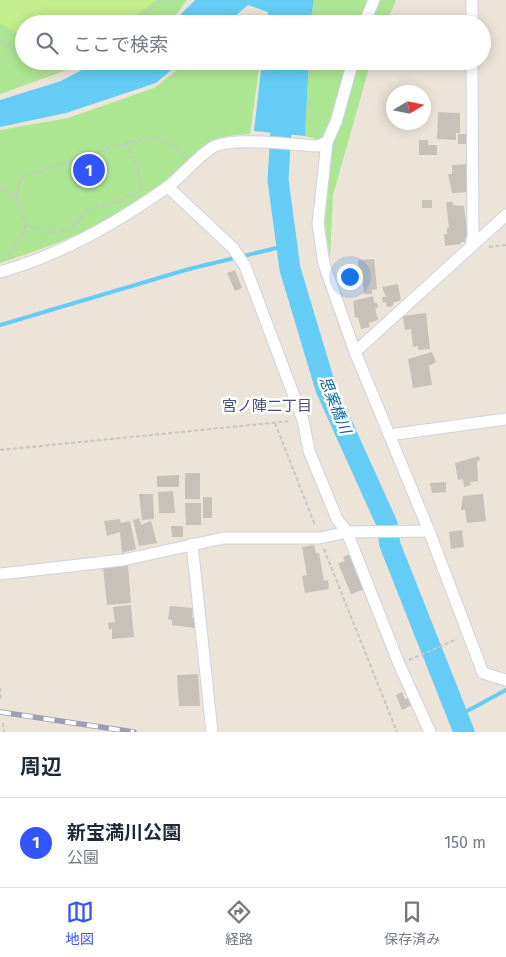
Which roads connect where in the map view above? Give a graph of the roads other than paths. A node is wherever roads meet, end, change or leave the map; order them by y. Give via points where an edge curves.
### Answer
1 (374, 0) edge
2 (472, 0) edge
3 (368, 15) edge
4 (472, 15) edge
5 (350, 70) edge
6 (472, 70) edge
7 (323, 144) junction
8 (168, 187) junction
9 (506, 215) edge
10 (471, 247) junction
11 (0, 272) edge
12 (355, 352) junction
13 (506, 419) edge
14 (388, 435) junction
15 (429, 530) junction
16 (348, 532) junction
17 (192, 544) junction
18 (0, 574) edge
19 (506, 680) edge
20 (212, 732) edge
21 (430, 732) edge

1 - 3 street
2 - 4 street
5 - 7 street via 336,122
6 - 10 street
7 - 8 street via 235,142 215,146
7 - 12 street via 318,224 324,264
8 - 11 street via 146,194 99,232
8 - 16 street via 232,248 245,266 303,420 309,451 337,519
9 - 10 street
10 - 12 street
12 - 14 street
13 - 14 street
14 - 15 street
15 - 16 street
15 - 19 street via 484,673
16 - 17 street via 320,538 224,538
16 - 21 street via 399,664
17 - 18 street via 123,560
17 - 20 street

